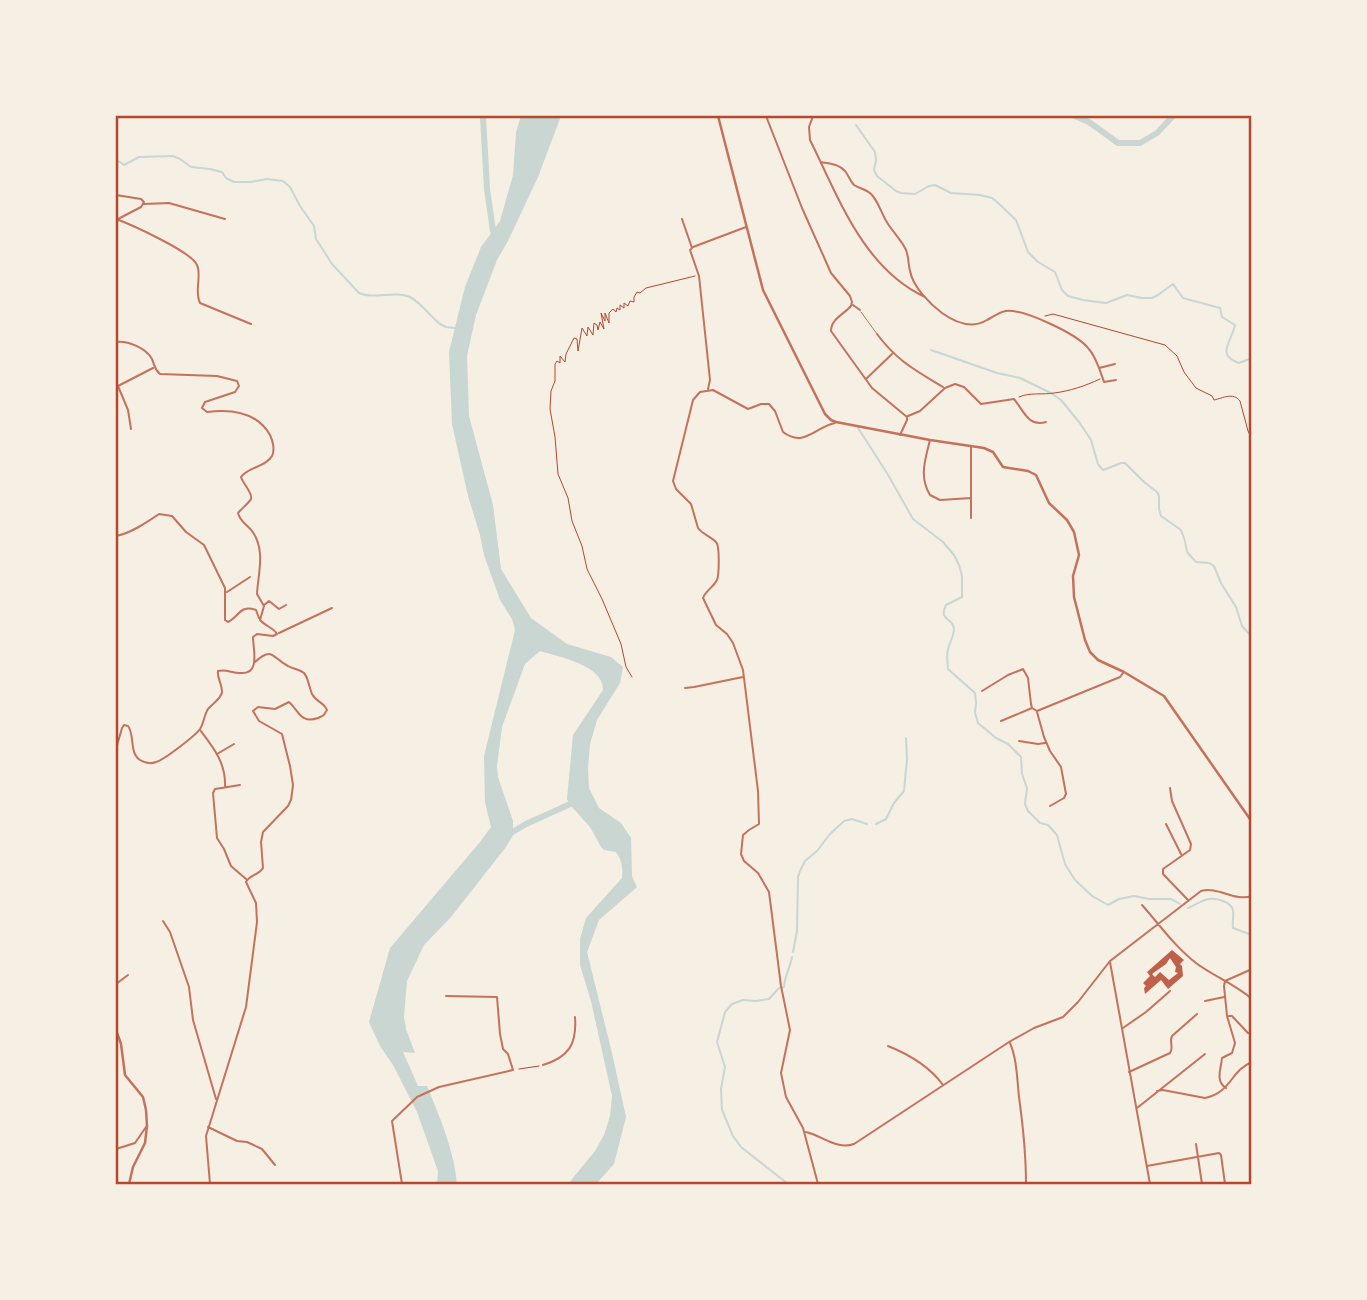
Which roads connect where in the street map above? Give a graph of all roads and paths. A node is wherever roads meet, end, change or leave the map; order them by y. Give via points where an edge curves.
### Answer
1 (718, 116) edge
2 (766, 116) edge
3 (813, 116) edge
4 (821, 162) junction
5 (116, 195) edge
6 (144, 204) junction
7 (116, 219) edge
8 (225, 219) dead end
9 (682, 219) dead end
10 (748, 226) junction
11 (692, 248) junction
12 (699, 276) junction
13 (926, 298) junction
14 (852, 305) junction
15 (860, 310) joint
16 (116, 317) edge
17 (1043, 321) junction
18 (116, 322) edge
19 (251, 324) dead end
20 (877, 334) joint
21 (116, 342) edge
22 (892, 354) junction
23 (1115, 364) dead end
24 (154, 368) junction
25 (1099, 368) junction
26 (866, 380) junction
27 (1104, 380) junction
28 (1116, 380) dead end
29 (945, 388) junction
30 (708, 390) junction
31 (1014, 399) junction
32 (907, 417) junction
33 (836, 422) junction
34 (1046, 422) dead end
35 (131, 429) dead end
36 (900, 435) junction
37 (1251, 439) edge
38 (930, 440) junction
39 (971, 446) junction
40 (971, 498) junction
41 (971, 518) dead end
42 (116, 536) edge
43 (250, 577) dead end
44 (226, 593) junction
45 (286, 605) dead end
46 (264, 606) junction
47 (332, 608) dead end
48 (260, 620) junction
49 (277, 634) junction
50 (255, 662) junction
51 (1124, 672) junction
52 (632, 677) dead end
53 (744, 677) junction
54 (685, 688) dead end
55 (982, 691) dead end
56 (1032, 708) junction
57 (1037, 711) junction
58 (1001, 722) dead end
59 (200, 730) junction
60 (1018, 741) dead end
61 (1046, 742) junction
62 (234, 744) dead end
63 (116, 749) edge
64 (217, 754) junction
65 (240, 785) dead end
66 (225, 787) junction
67 (1170, 788) dead end
68 (1050, 806) dead end
69 (1251, 822) edge
70 (1166, 824) dead end
71 (1181, 856) junction
72 (247, 880) junction
73 (1251, 895) edge
74 (1189, 901) junction
75 (1142, 905) dead end
76 (163, 920) dead end
77 (1159, 924) junction
78 (1110, 961) junction
79 (1251, 969) edge
80 (128, 975) dead end
81 (1225, 981) junction
82 (116, 984) edge
83 (1170, 991) dead end
84 (446, 996) dead end
85 (1224, 997) junction
86 (1251, 999) edge
87 (1205, 1001) dead end
88 (1197, 1014) dead end
89 (1227, 1016) junction
90 (575, 1017) dead end
91 (1122, 1028) junction
92 (116, 1030) edge
93 (1251, 1034) edge
94 (1009, 1042) junction
95 (121, 1044) junction
96 (116, 1046) edge
97 (888, 1046) dead end
98 (1205, 1055) dead end
99 (1251, 1062) edge
100 (543, 1065) joint
101 (513, 1070) junction
102 (1129, 1072) junction
103 (943, 1086) junction
104 (1226, 1088) junction
105 (1157, 1091) junction
106 (216, 1100) junction
107 (1136, 1108) junction
108 (147, 1125) junction
109 (208, 1127) junction
110 (804, 1132) junction
111 (1196, 1144) dead end
112 (116, 1149) edge
113 (1198, 1157) junction
114 (275, 1165) dead end
115 (1147, 1166) junction
116 (128, 1185) edge
117 (210, 1185) edge
118 (402, 1185) edge
119 (818, 1185) edge
120 (1026, 1185) edge
121 (1150, 1185) edge
122 (1202, 1185) edge
123 (1225, 1185) edge

1 - 10 street
2 - 14 street via 831,273
3 - 4 street via 810,140
4 - 13 street via 871,253 902,285
4 - 13 street via 841,167 852,183 873,196 905,247 913,281
5 - 6 street via 141,199
6 - 7 street
6 - 8 street via 169,203
7 - 19 street via 195,261 197,300
9 - 11 street
10 - 11 street
10 - 33 street via 763,290 825,414
11 - 12 street
12 - 30 street
12 - 52 path via 637,292 634,302 609,313 609,323 601,313 604,329 600,322 597,330 594,323 593,335 588,327 587,336 582,328 578,351 574,338 565,362 560,356 560,363 557,360 555,364 550,409 558,474 587,569
13 - 17 street via 967,325 1007,311
14 - 15 street
14 - 26 street via 833,321 831,331
15 - 20 lane
16 - 18 street
17 - 25 street via 1078,338 1090,349
17 - 37 path via 1053,314 1165,345 1196,388 1214,400 1237,397
20 - 22 street
21 - 24 street via 129,342 148,354
22 - 26 street
22 - 29 street
23 - 25 street
24 - 35 street via 118,386
24 - 46 street via 160,374 237,381 235,391 205,402 202,408 253,418 270,436 274,449 268,461 241,477 251,496 238,513 253,533 259,552 257,594
25 - 27 street
26 - 32 street
27 - 28 street
27 - 31 path via 1069,391
29 - 31 street via 961,385 981,404
29 - 32 street
30 - 33 street via 746,408 771,404 780,428 793,438
30 - 53 street via 693,400 673,481 691,504 700,532 718,545 718,578 703,598 716,625 733,643
31 - 34 street via 1029,421
32 - 36 street
33 - 36 street
36 - 38 street
38 - 39 street
38 - 40 street via 923,475 930,495 940,500
39 - 40 street
39 - 51 street via 990,450 1003,467 1036,475 1049,503 1067,520 1078,545 1073,587 1087,647 1098,660
40 - 41 street
42 - 44 street via 159,514 172,516 204,545
43 - 44 street
44 - 48 street via 226,622 250,608
45 - 46 street via 279,608 269,601
46 - 48 street
47 - 49 street
48 - 49 street
49 - 50 street via 253,636
50 - 59 street via 248,673 218,671 221,694
50 - 72 street via 273,654 302,672 314,698 327,710 312,719 303,718 289,702 253,711 282,734 293,792 288,806 263,832 263,868
51 - 57 street
51 - 69 street via 1168,702
53 - 54 street
53 - 110 street via 760,818 758,826 743,835 741,854 769,892 789,1030 780,1073
55 - 56 street via 1023,668
56 - 57 street
56 - 58 street
57 - 61 street
59 - 63 street via 152,763 136,757 132,731 124,725
59 - 64 street
60 - 61 street
61 - 68 street via 1061,767 1066,794
62 - 64 street
64 - 66 street
65 - 66 street
66 - 72 street via 214,791 217,836 231,866
67 - 71 street via 1191,844
70 - 71 street
71 - 74 street via 1163,869 1163,874
72 - 106 street via 258,915 248,994
73 - 74 street via 1242,898 1205,890
74 - 77 street
75 - 77 street
76 - 106 street via 189,987 193,1020
77 - 78 street
77 - 81 street via 1185,954
78 - 91 street
78 - 94 street via 1063,1017
79 - 81 street
80 - 82 street
81 - 85 street
81 - 86 street
83 - 91 street
84 - 101 street via 497,997 503,1049
85 - 87 street
85 - 89 street
88 - 102 street via 1172,1036 1170,1053
89 - 93 street
89 - 104 street via 1235,1043 1232,1053 1222,1058 1219,1081
90 - 100 street via 571,1045 560,1059
91 - 102 street
92 - 95 street
94 - 103 street
94 - 120 street via 1016,1065
95 - 96 street
95 - 108 street via 125,1074 145,1101
97 - 103 street via 934,1074
98 - 105 street
99 - 104 street
100 - 101 path
101 - 118 street via 439,1087 417,1097 392,1121
102 - 107 street
103 - 110 street via 850,1145
104 - 105 street via 1205,1098
105 - 107 street
106 - 109 street
107 - 115 street
108 - 112 street via 135,1143
108 - 116 street via 145,1143
109 - 114 street via 262,1149
109 - 117 street
110 - 119 street
111 - 113 street
113 - 115 street
113 - 122 street
113 - 123 street via 1220,1153
115 - 121 street

